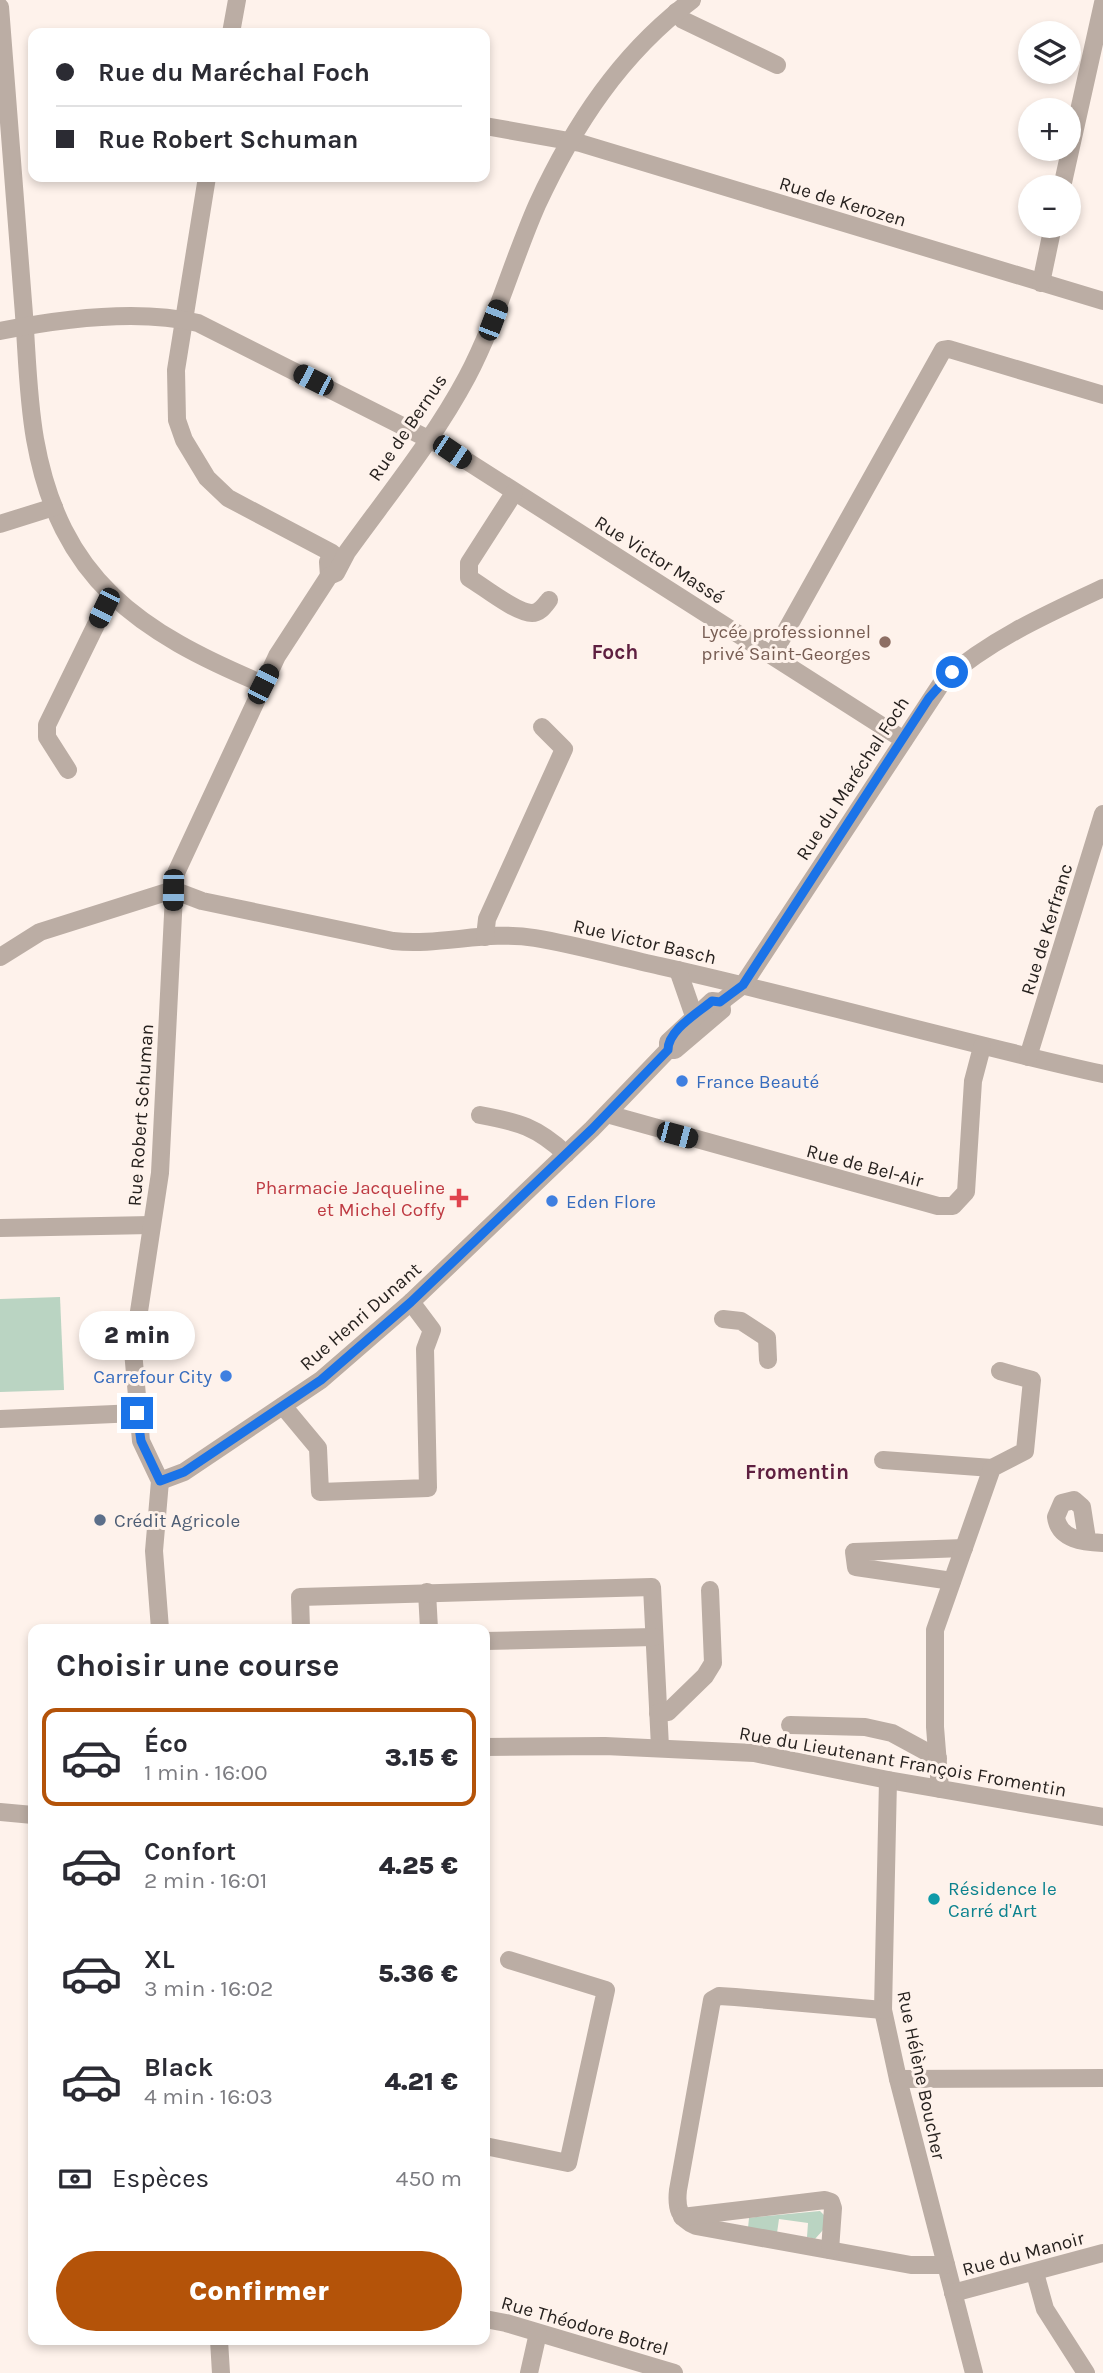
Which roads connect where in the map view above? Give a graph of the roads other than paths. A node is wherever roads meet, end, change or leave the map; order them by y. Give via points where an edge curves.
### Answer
1 (236, 0) edge
2 (692, 0) edge
3 (1103, 3) edge
4 (0, 7) edge
5 (676, 12) junction
6 (232, 28) edge
7 (777, 65) dead end
8 (1084, 84) junction
9 (1103, 86) edge
10 (490, 127) edge
11 (571, 141) junction
12 (1065, 175) edge
13 (206, 182) edge
14 (1050, 238) edge
15 (1041, 283) junction
16 (1103, 301) edge
17 (182, 319) junction
18 (22, 327) junction
19 (0, 331) edge
20 (1103, 395) edge
21 (428, 438) junction
22 (514, 493) junction
23 (54, 507) junction
24 (0, 524) edge
25 (339, 552) junction
26 (1103, 588) edge
27 (111, 594) junction
28 (549, 600) dead end
29 (773, 654) junction
30 (263, 684) junction
31 (542, 727) dead end
32 (904, 740) junction
33 (68, 770) dead end
34 (1103, 814) edge
35 (173, 890) junction
36 (485, 937) junction
37 (0, 957) edge
38 (678, 970) junction
39 (743, 985) junction
40 (720, 1002) junction
41 (694, 1016) junction
42 (982, 1047) junction
43 (668, 1050) junction
44 (1028, 1057) junction
45 (1103, 1074) edge
46 (607, 1114) junction
47 (480, 1115) dead end
48 (566, 1154) junction
49 (151, 1225) junction
50 (0, 1228) edge
51 (411, 1302) junction
52 (723, 1319) dead end
53 (768, 1360) dead end
54 (1000, 1371) dead end
55 (283, 1406) junction
56 (137, 1413) junction
57 (0, 1419) edge
58 (883, 1461) dead end
59 (992, 1468) junction
60 (160, 1481) junction
61 (964, 1548) junction
62 (952, 1581) junction
63 (710, 1590) dead end
64 (427, 1592) junction
65 (160, 1624) edge
66 (301, 1624) edge
67 (429, 1624) edge
68 (654, 1637) junction
69 (490, 1641) edge
70 (658, 1713) junction
71 (790, 1725) dead end
72 (490, 1747) edge
73 (660, 1747) junction
74 (938, 1758) junction
75 (888, 1780) junction
76 (940, 1788) junction
77 (0, 1812) edge
78 (28, 1815) edge
79 (1103, 1817) edge
80 (509, 1959) dead end
81 (883, 2010) junction
82 (1103, 2078) edge
83 (898, 2079) junction
84 (490, 2147) edge
85 (682, 2217) junction
86 (830, 2250) junction
87 (1103, 2253) edge
88 (946, 2264) junction
89 (1035, 2273) junction
90 (953, 2293) junction
91 (490, 2320) edge
92 (538, 2333) junction
93 (219, 2345) edge
94 (668, 2372) edge
95 (221, 2373) edge
96 (529, 2373) edge
97 (974, 2373) edge
98 (1086, 2373) edge

1 - 6 street
2 - 5 street, Rue de Bernus
3 - 8 street
4 - 18 street
5 - 7 street via 683,20
5 - 11 street, Rue de Bernus via 600,92
8 - 9 street
8 - 12 street
10 - 11 street, Rue de Kerozen
11 - 15 street, Rue de Kerozen
11 - 21 street, Rue de Bernus via 537,205 481,348
13 - 17 street
14 - 15 street
15 - 16 street, Rue de Kerozen
17 - 18 street, Rue Victor Massé via 162,316
17 - 21 street, Rue Victor Massé
17 - 25 street via 174,395 177,420 193,458 228,498
18 - 19 street, Rue Victor Massé
18 - 23 street via 35,439
20 - 29 street via 943,350
21 - 22 street, Rue Victor Massé
21 - 25 street, Rue de Bernus
22 - 28 street via 469,563 469,578 526,611 540,611
22 - 29 street, Rue Victor Massé
23 - 24 street
23 - 27 street via 80,557
25 - 30 street via 328,562 329,576
26 - 32 street, Rue du Maréchal Foch via 1028,624 952,672 929,698
27 - 30 street via 159,635
27 - 33 street via 47,725 47,737
29 - 32 street, Rue Victor Massé
30 - 35 street via 181,858
31 - 36 street via 564,749 487,919
32 - 39 street, Rue du Maréchal Foch
34 - 44 street, Rue de Kerfranc
35 - 36 street, Rue Victor Basch via 202,901 393,941 435,943
35 - 37 street via 40,932
35 - 49 street, Rue Robert Schuman via 160,1173
36 - 38 street, Rue Victor Basch via 538,938
38 - 39 street, Rue Victor Basch
38 - 41 street
39 - 40 street, Rue Henri Dunant
39 - 42 street, Rue Victor Basch
40 - 41 street, Rue Henri Dunant via 712,1001
40 - 43 street, Rue Henri Dunant via 722,1010 675,1050
41 - 43 street, Rue Henri Dunant via 668,1042
42 - 44 street, Rue Victor Basch
42 - 46 street, Rue de Bel-Air via 973,1081 966,1192 953,1206 938,1206
43 - 46 street, Rue Henri Dunant
44 - 45 street, Rue Victor Basch
46 - 48 street, Rue Henri Dunant
47 - 48 street via 519,1122 544,1133
48 - 51 street, Rue Henri Dunant
49 - 50 street
49 - 56 street, Rue Robert Schuman via 134,1329
51 - 55 street, Rue Henri Dunant via 321,1380
51 - 55 street via 432,1330 425,1349 428,1488 320,1492 318,1448
52 - 53 street via 741,1321 767,1338
54 - 59 street via 1032,1380 1025,1451
55 - 60 street, Rue Henri Dunant via 184,1472
56 - 57 street
56 - 60 street, Rue Robert Schuman via 141,1441
58 - 59 street
59 - 61 street
60 - 65 street via 154,1551
61 - 62 street
61 - 62 street via 854,1552 856,1567
62 - 74 street via 933,1645
63 - 70 street via 713,1663 668,1712
64 - 66 street via 300,1597
64 - 67 street
64 - 68 street via 652,1587
68 - 69 street
68 - 70 street
70 - 73 street
71 - 74 street via 865,1727 892,1733
72 - 73 street, Rue du Lieutenant François Fromentin
73 - 75 street, Rue du Lieutenant François Fromentin via 754,1753
74 - 76 street
75 - 76 street, Rue du Lieutenant François Fromentin
75 - 81 street, Rue Hélène Boucher
76 - 79 street, Rue du Lieutenant François Fromentin
77 - 78 street
80 - 84 street via 606,1990 568,2163
81 - 83 street, Rue Hélène Boucher
81 - 85 street via 719,1996 712,2000 677,2190
82 - 83 street
83 - 88 street, Rue Hélène Boucher
85 - 86 street via 696,2226
85 - 86 street via 825,2200 833,2208
86 - 88 street via 911,2266
87 - 89 street, Rue du Manoir
88 - 90 street, Rue Hélène Boucher
89 - 90 street, Rue du Manoir
89 - 98 street via 1045,2309
90 - 97 street, Rue Hélène Boucher
91 - 92 street, Rue Théodore Botrel
92 - 94 street, Rue Théodore Botrel
92 - 96 street
93 - 95 street

